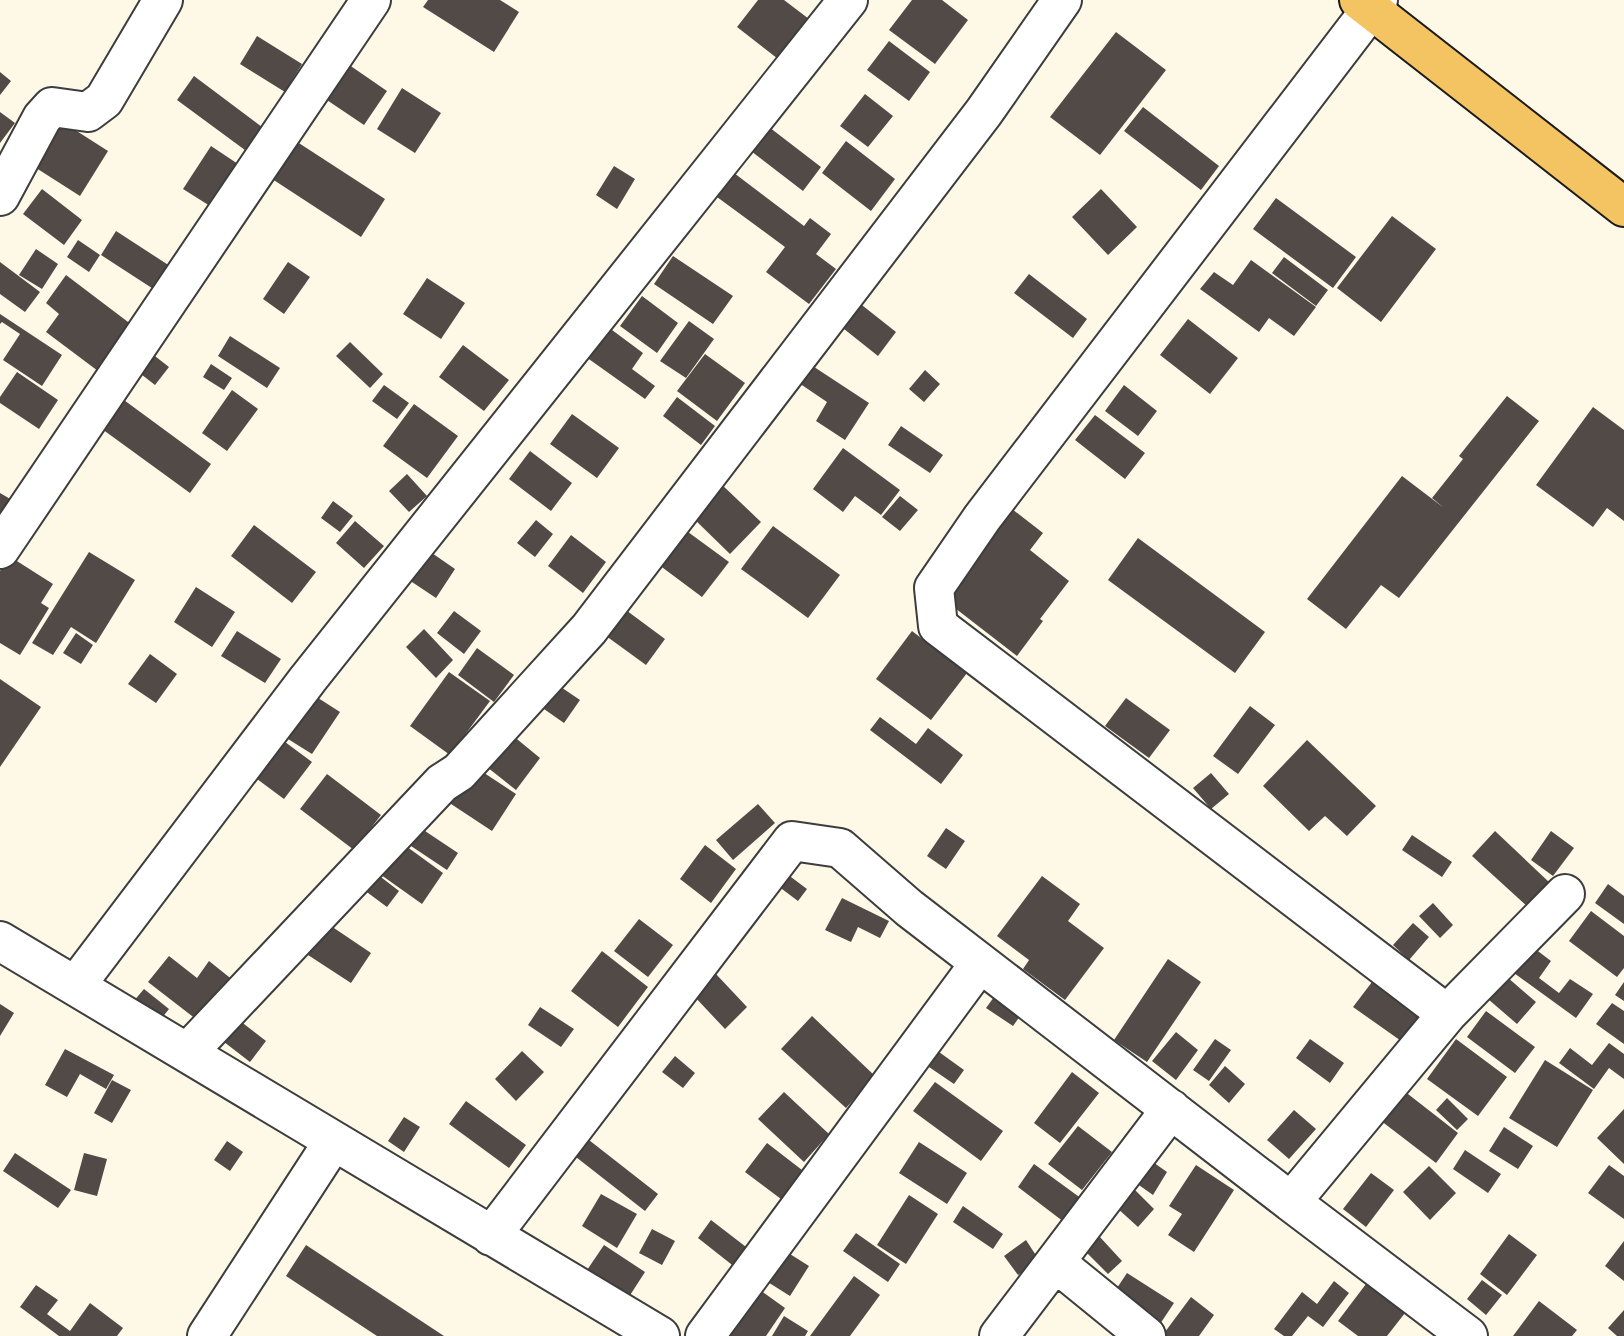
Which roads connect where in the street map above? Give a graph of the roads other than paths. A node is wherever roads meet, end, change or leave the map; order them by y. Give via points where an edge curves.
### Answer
1 (163, 0) edge
2 (371, 0) edge
3 (848, 0) edge
4 (1062, 0) edge
5 (1370, 3) edge
6 (0, 196) edge
7 (1624, 207) edge
8 (0, 549) edge
9 (1565, 894) dead end
10 (0, 941) edge
11 (980, 963) junction
12 (76, 985) junction
13 (1447, 1014) junction
14 (187, 1053) junction
15 (1171, 1110) junction
16 (333, 1142) junction
17 (1291, 1202) junction
18 (491, 1236) junction
19 (1055, 1262) junction
20 (207, 1336) edge
21 (660, 1336) edge
22 (705, 1336) edge
23 (999, 1336) edge
24 (1146, 1336) edge
25 (1468, 1336) edge

1 - 6 street via 104,100 88,112 52,107
2 - 8 street
3 - 12 street via 308,679
4 - 14 street via 984,112 589,629 459,772 442,783
5 - 7 main road
5 - 13 street via 934,588 938,626
9 - 13 street
10 - 12 street
11 - 15 street
11 - 18 street via 840,848 792,841
11 - 22 street
12 - 14 street
13 - 17 street
14 - 16 street
15 - 17 street
15 - 19 street
16 - 18 street
16 - 20 street
17 - 25 street
18 - 21 street
19 - 23 street
19 - 24 street

